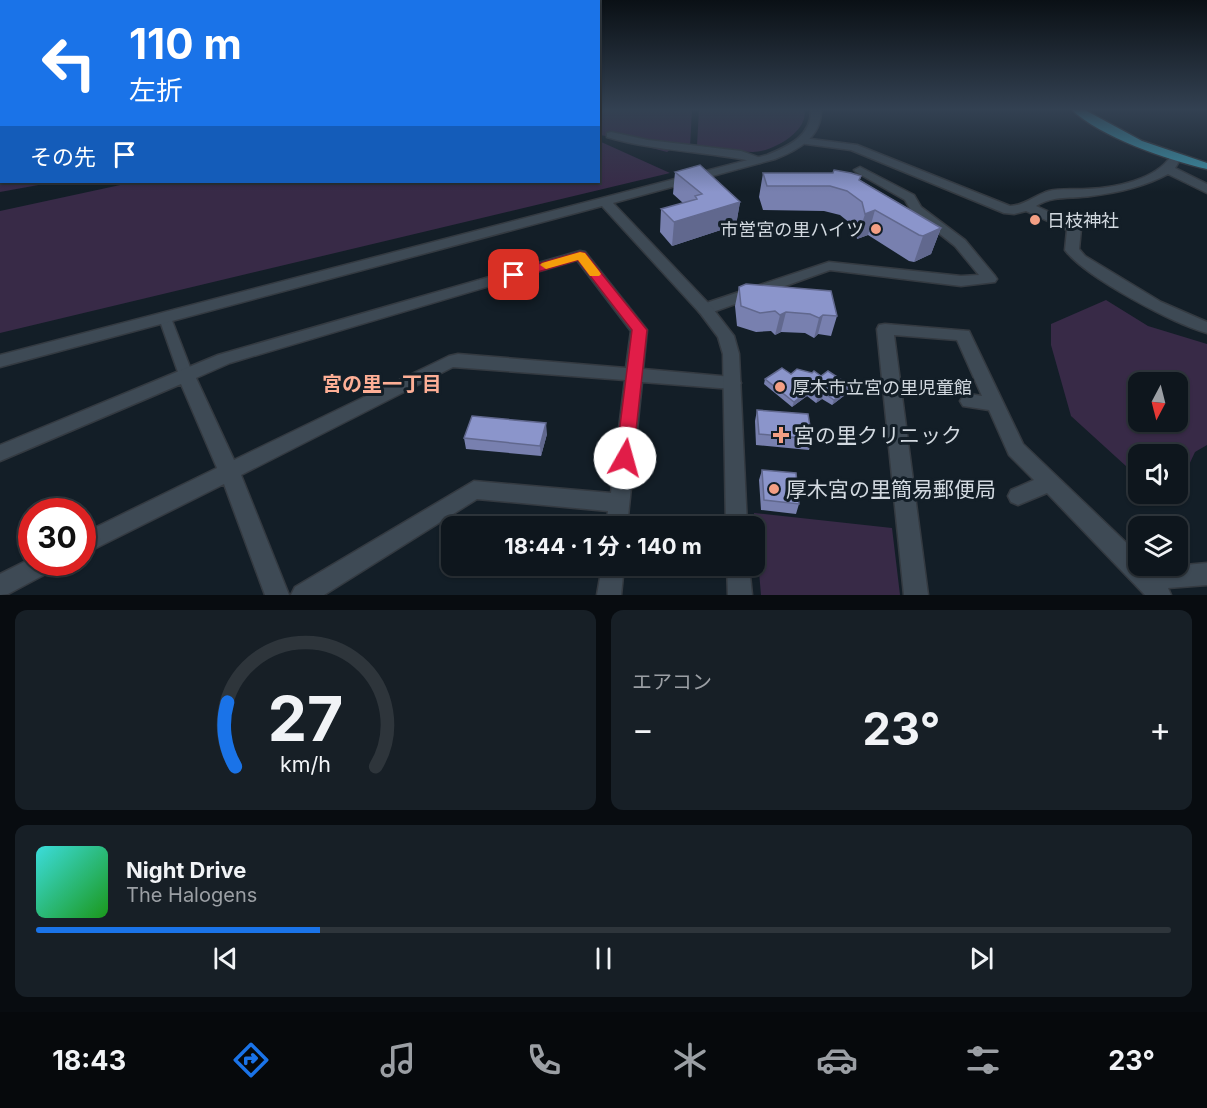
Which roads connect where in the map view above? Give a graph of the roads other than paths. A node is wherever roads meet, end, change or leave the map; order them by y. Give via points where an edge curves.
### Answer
1 (617, 137) edge
2 (806, 137) edge
3 (1123, 137) edge
4 (803, 141) junction
5 (1175, 158) junction
6 (760, 160) junction
7 (1207, 166) edge
8 (1168, 169) junction
9 (860, 170) dead end
10 (1207, 189) edge
11 (605, 202) junction
12 (1028, 207) junction
13 (705, 309) junction
14 (165, 318) junction
15 (1207, 328) edge
16 (0, 361) edge
17 (186, 375) junction
18 (634, 375) junction
19 (732, 383) junction
20 (969, 401) dead end
21 (995, 404) junction
22 (0, 453) edge
23 (229, 471) junction
24 (1050, 482) junction
25 (1018, 496) dead end
26 (620, 503) junction
27 (618, 516) edge
28 (737, 516) edge
29 (96, 538) edge
30 (1207, 574) edge
31 (20, 576) edge
32 (612, 576) edge
33 (739, 576) edge
34 (0, 586) edge
35 (1153, 590) edge
36 (277, 595) edge
37 (303, 595) edge
38 (609, 595) edge
39 (740, 595) edge
40 (916, 595) edge

1 - 6 street via 642,144 721,150
2 - 4 street
3 - 5 main road
4 - 6 street
4 - 12 street via 853,147 1008,210
5 - 7 main road
5 - 8 street
6 - 11 street
8 - 10 street
8 - 12 street via 1099,192 1044,196
9 - 13 street via 910,198 916,210 960,243 994,283 829,266
11 - 13 street
11 - 14 street
12 - 15 street via 1074,228 1072,250 1080,259 1156,306
13 - 19 street via 726,336
14 - 16 street
14 - 17 street
17 - 18 street via 224,359 580,255 639,330
17 - 22 street
17 - 23 street
18 - 19 street
18 - 23 street via 449,362
18 - 26 street
19 - 28 street
20 - 21 street
21 - 24 street via 1016,449
21 - 40 street via 963,335 885,329
23 - 29 street
23 - 36 street
24 - 25 street
24 - 35 street
26 - 27 street
26 - 37 street via 474,490
30 - 35 street
31 - 34 street
32 - 38 street
33 - 39 street

